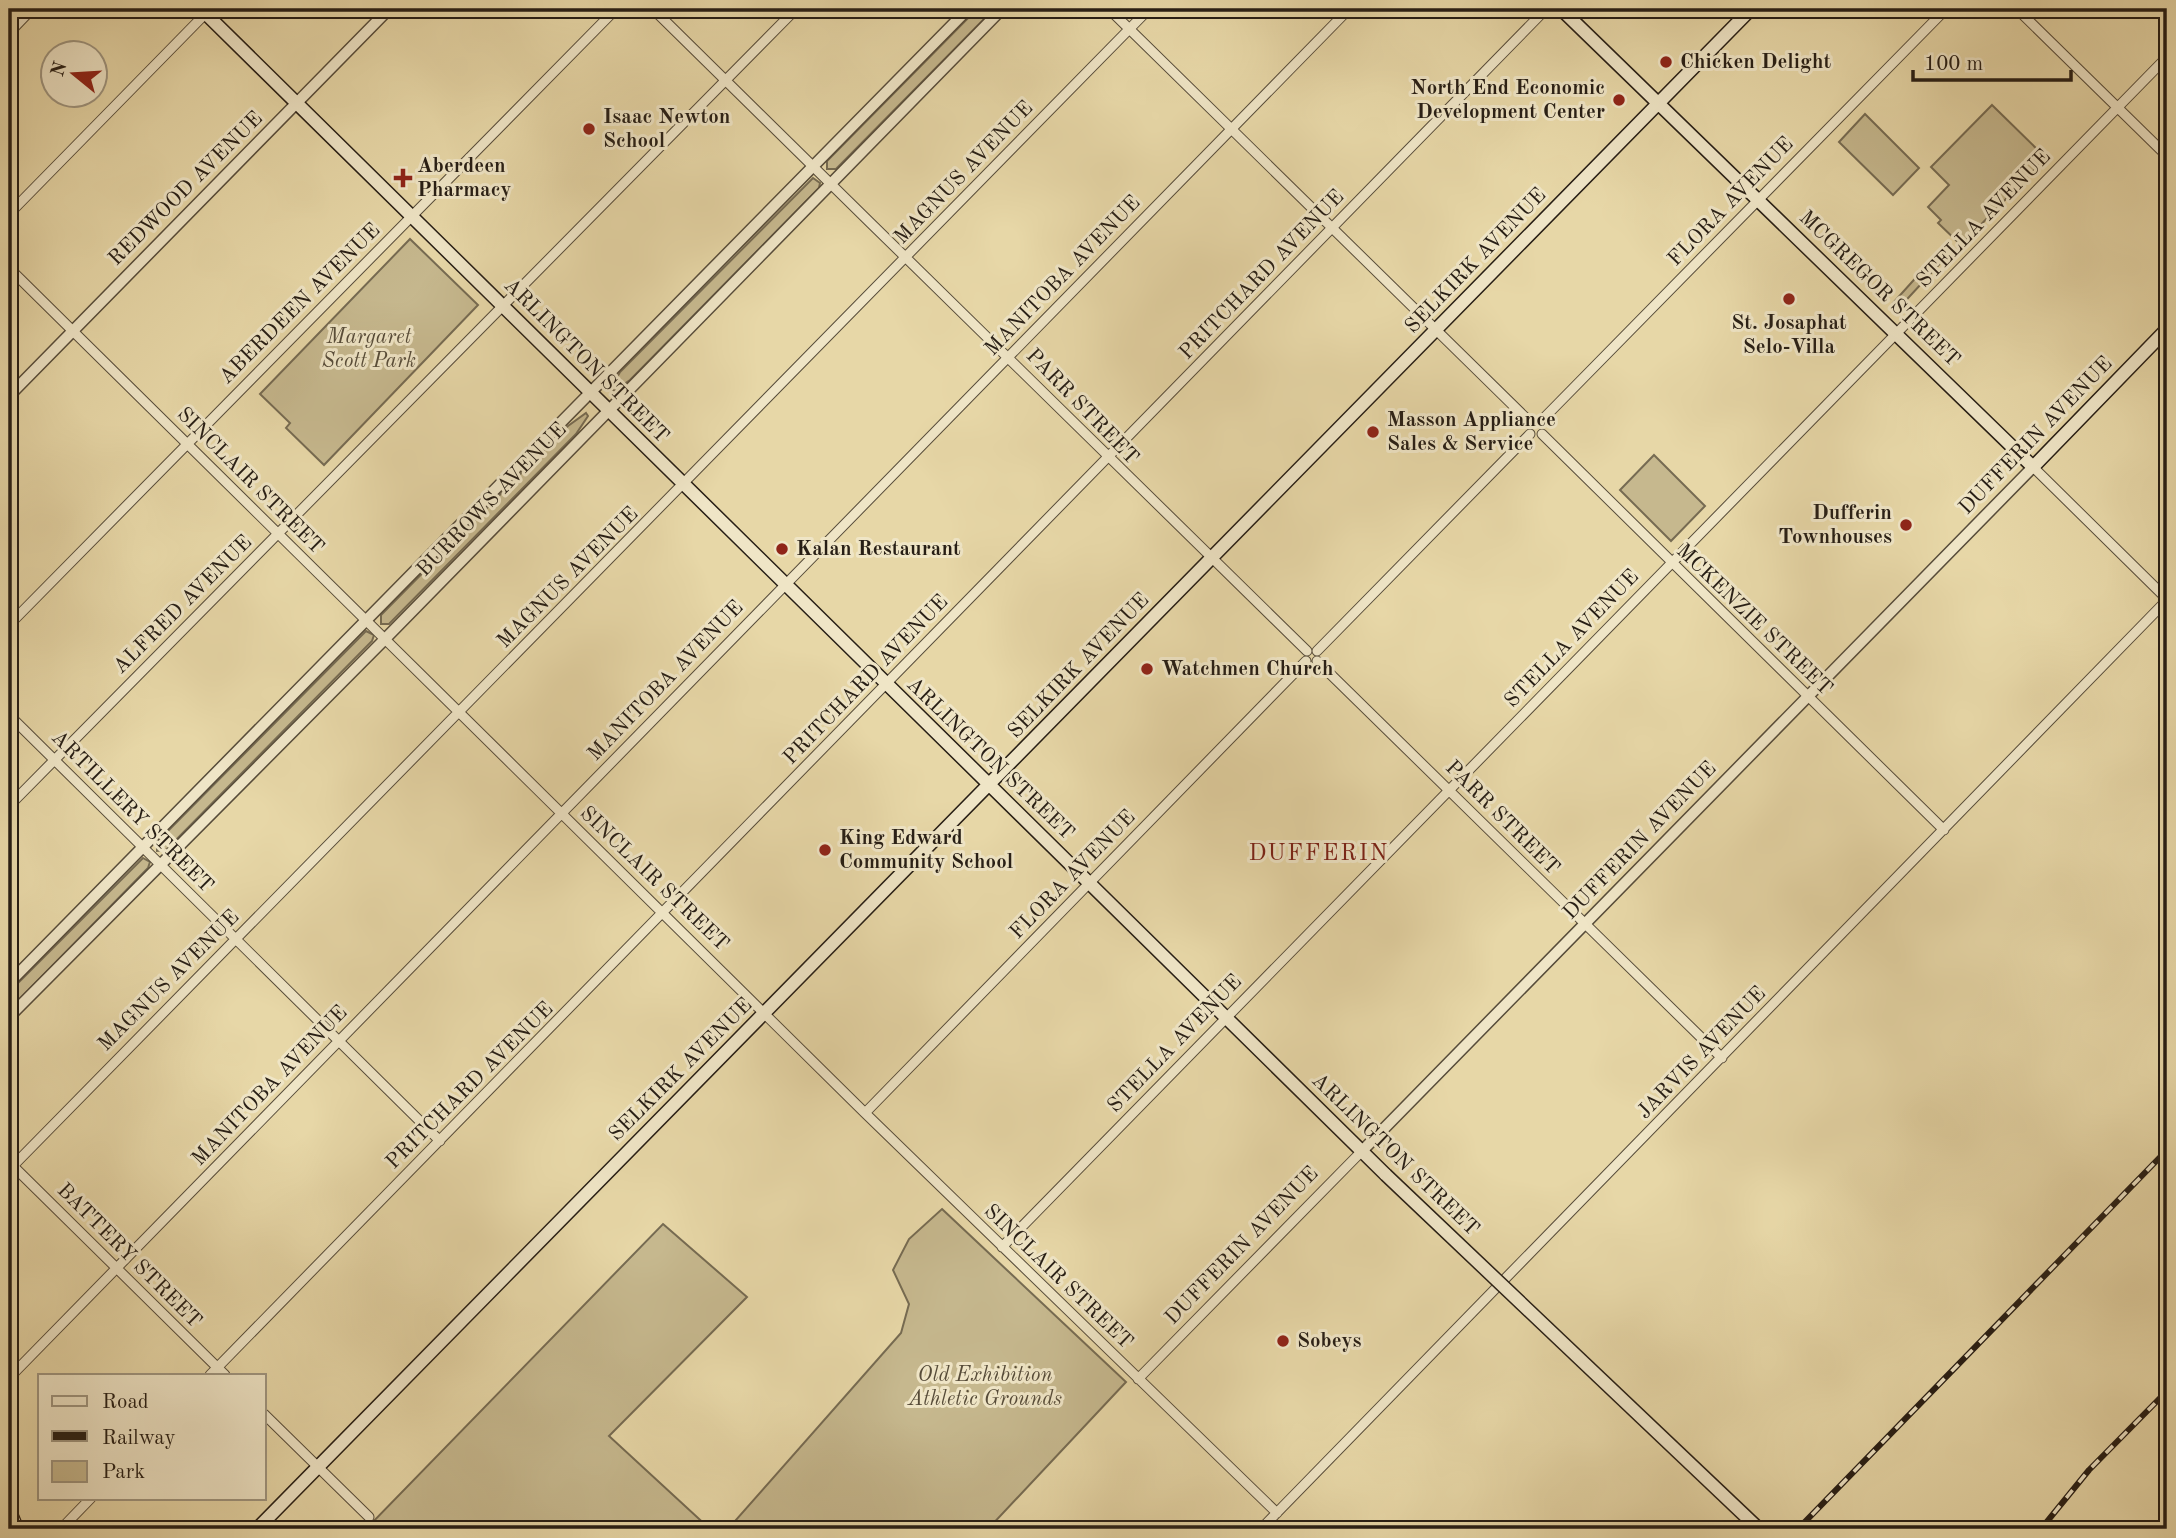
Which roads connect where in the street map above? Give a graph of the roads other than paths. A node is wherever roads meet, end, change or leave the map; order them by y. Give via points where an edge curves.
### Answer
1 (33, 9) edge
2 (389, 9) edge
3 (616, 9) edge
4 (653, 9) edge
5 (796, 9) edge
6 (968, 9) edge
7 (1002, 9) edge
8 (1109, 9) edge
9 (1149, 9) edge
10 (1349, 9) edge
11 (1546, 9) edge
12 (1561, 9) edge
13 (1751, 9) edge
14 (1946, 9) edge
15 (2017, 9) edge
16 (206, 10) edge
17 (1129, 29) junction
18 (9, 33) edge
19 (2167, 57) edge
20 (726, 80) junction
21 (297, 104) junction
22 (1657, 104) junction
23 (2117, 108) junction
24 (1231, 129) junction
25 (2167, 156) edge
26 (814, 165) junction
27 (831, 182) junction
28 (1759, 198) junction
29 (9, 214) edge
30 (411, 216) junction
31 (1332, 229) junction
32 (907, 256) junction
33 (9, 268) edge
34 (502, 306) junction
35 (2167, 329) edge
36 (73, 330) junction
37 (1435, 330) junction
38 (1896, 334) junction
39 (1008, 356) junction
40 (591, 393) junction
41 (9, 396) edge
42 (607, 409) junction
43 (1541, 421) junction
44 (1530, 422) junction
45 (1530, 434) junction
46 (1542, 434) junction
47 (187, 444) junction
48 (1107, 459) junction
49 (2033, 467) junction
50 (684, 485) junction
51 (279, 533) junction
52 (1211, 558) junction
53 (1671, 563) junction
54 (785, 585) junction
55 (2167, 599) edge
56 (366, 621) junction
57 (9, 625) edge
58 (385, 639) junction
59 (1312, 656) junction
60 (886, 685) junction
61 (1808, 697) junction
62 (460, 712) junction
63 (9, 715) edge
64 (55, 760) junction
65 (988, 786) junction
66 (1448, 789) junction
67 (9, 806) edge
68 (561, 813) junction
69 (1944, 830) junction
70 (143, 848) junction
71 (160, 865) junction
72 (1090, 884) junction
73 (664, 914) junction
74 (1586, 925) junction
75 (236, 939) junction
76 (9, 983) edge
77 (765, 1013) junction
78 (9, 1017) edge
79 (1226, 1017) junction
80 (339, 1040) junction
81 (1722, 1058) junction
82 (865, 1113) junction
83 (440, 1141) junction
84 (1362, 1151) junction
85 (10, 1166) edge
86 (1003, 1247) junction
87 (116, 1267) junction
88 (217, 1367) junction
89 (211, 1374) edge
90 (224, 1374) edge
91 (9, 1378) edge
92 (1138, 1379) junction
93 (266, 1415) edge
94 (318, 1466) junction
95 (89, 1500) edge
96 (1277, 1513) junction
97 (369, 1517) dead end
98 (61, 1529) edge
99 (257, 1529) edge
100 (1261, 1529) edge
101 (1759, 1529) edge

1 - 18 street
2 - 21 street, REDWOOD AVENUE
3 - 30 street, ABERDEEN AVENUE
4 - 20 street, PARR STREET
5 - 20 street, ALFRED AVENUE
6 - 26 street, BURROWS AVENUE
7 - 27 street, BURROWS AVENUE
8 - 17 street
9 - 17 street, MAGNUS AVENUE
10 - 24 street, MANITOBA AVENUE
11 - 31 street, PRITCHARD AVENUE
12 - 22 main road, MCGREGOR STREET
13 - 22 main road, SELKIRK AVENUE
14 - 28 street, FLORA AVENUE
15 - 23 street
16 - 21 main road, ARLINGTON STREET
16 - 29 street
17 - 24 street
17 - 32 street, MAGNUS AVENUE
19 - 23 street, STELLA AVENUE
20 - 26 street, PARR STREET
20 - 34 street, ALFRED AVENUE
21 - 30 main road, ARLINGTON STREET
21 - 36 street, REDWOOD AVENUE
22 - 28 main road, MCGREGOR STREET
22 - 37 main road, SELKIRK AVENUE
23 - 25 street
23 - 38 street, STELLA AVENUE
24 - 31 street
24 - 39 street, MANITOBA AVENUE
26 - 27 street, PARR STREET
26 - 40 street, BURROWS AVENUE
27 - 32 street, PARR STREET
27 - 42 street, BURROWS AVENUE
28 - 38 main road, MCGREGOR STREET
28 - 43 street, FLORA AVENUE
30 - 34 main road, ARLINGTON STREET
30 - 47 street, ABERDEEN AVENUE
31 - 37 street
31 - 48 street, PRITCHARD AVENUE
32 - 39 street, PARR STREET
32 - 50 street, MAGNUS AVENUE
33 - 36 street, SINCLAIR STREET
34 - 40 main road, ARLINGTON STREET
34 - 51 street, ALFRED AVENUE
35 - 49 main road, DUFFERIN AVENUE
36 - 41 street, REDWOOD AVENUE
36 - 47 street, SINCLAIR STREET
37 - 44 street
37 - 52 main road, SELKIRK AVENUE
38 - 49 main road, MCGREGOR STREET
38 - 53 street, STELLA AVENUE
39 - 48 street, PARR STREET
39 - 54 street, MANITOBA AVENUE
40 - 42 main road, ARLINGTON STREET
40 - 56 street, BURROWS AVENUE
42 - 50 main road, ARLINGTON STREET
42 - 58 street, BURROWS AVENUE
43 - 44 street
43 - 46 street
44 - 45 street
45 - 46 street
45 - 59 street, FLORA AVENUE
46 - 53 street, MCKENZIE STREET
47 - 51 street, SINCLAIR STREET
47 - 57 street, ABERDEEN AVENUE
48 - 52 street, PARR STREET
48 - 60 street, PRITCHARD AVENUE
49 - 55 street, MCGREGOR STREET
49 - 61 street, DUFFERIN AVENUE
50 - 54 main road, ARLINGTON STREET
50 - 62 street, MAGNUS AVENUE
51 - 56 street, SINCLAIR STREET
51 - 64 street, ALFRED AVENUE
52 - 59 street, PARR STREET
52 - 65 main road, SELKIRK AVENUE
53 - 61 street, MCKENZIE STREET
53 - 66 street, STELLA AVENUE
54 - 60 main road, ARLINGTON STREET
54 - 68 street, MANITOBA AVENUE
55 - 69 street, JARVIS AVENUE
56 - 58 street, SINCLAIR STREET
56 - 70 street, BURROWS AVENUE
58 - 62 street, SINCLAIR STREET
58 - 71 street, BURROWS AVENUE
59 - 66 street, PARR STREET
59 - 72 street, FLORA AVENUE
60 - 65 main road, ARLINGTON STREET
60 - 73 street, PRITCHARD AVENUE
61 - 69 street, MCKENZIE STREET
61 - 74 street, DUFFERIN AVENUE
62 - 68 street, SINCLAIR STREET
62 - 75 street, MAGNUS AVENUE
63 - 64 street, ARTILLERY STREET
64 - 67 street, ALFRED AVENUE
64 - 70 street, ARTILLERY STREET
65 - 72 main road, ARLINGTON STREET
65 - 77 main road, SELKIRK AVENUE
66 - 74 street, PARR STREET
66 - 79 street, STELLA AVENUE
68 - 73 street, SINCLAIR STREET
68 - 80 street, MANITOBA AVENUE
69 - 81 street, JARVIS AVENUE
70 - 71 street, ARTILLERY STREET
70 - 76 street, BURROWS AVENUE
71 - 75 street, ARTILLERY STREET
71 - 78 street, BURROWS AVENUE
72 - 79 main road, ARLINGTON STREET
72 - 82 street, FLORA AVENUE
73 - 77 street, SINCLAIR STREET
73 - 83 street, PRITCHARD AVENUE
74 - 81 street, PARR STREET
74 - 84 street, DUFFERIN AVENUE
75 - 80 street, ARTILLERY STREET
75 - 85 street, MAGNUS AVENUE
77 - 82 street, SINCLAIR STREET
77 - 94 main road, SELKIRK AVENUE
79 - 84 main road, ARLINGTON STREET
79 - 86 street, STELLA AVENUE
80 - 83 street, ARTILLERY STREET
80 - 87 street, MANITOBA AVENUE
81 - 96 street, JARVIS AVENUE
82 - 86 street, SINCLAIR STREET
83 - 88 street, PRITCHARD AVENUE
84 - 92 street, DUFFERIN AVENUE
84 - 101 main road, ARLINGTON STREET, bridge
85 - 87 street, BATTERY STREET
86 - 92 street, SINCLAIR STREET
87 - 88 street, BATTERY STREET
87 - 91 street, MANITOBA AVENUE
88 - 89 street, PRITCHARD AVENUE
88 - 90 street, BATTERY STREET
92 - 96 street, SINCLAIR STREET
93 - 94 street
94 - 97 street
94 - 99 main road, SELKIRK AVENUE
95 - 98 street
96 - 100 street, JARVIS AVENUE

